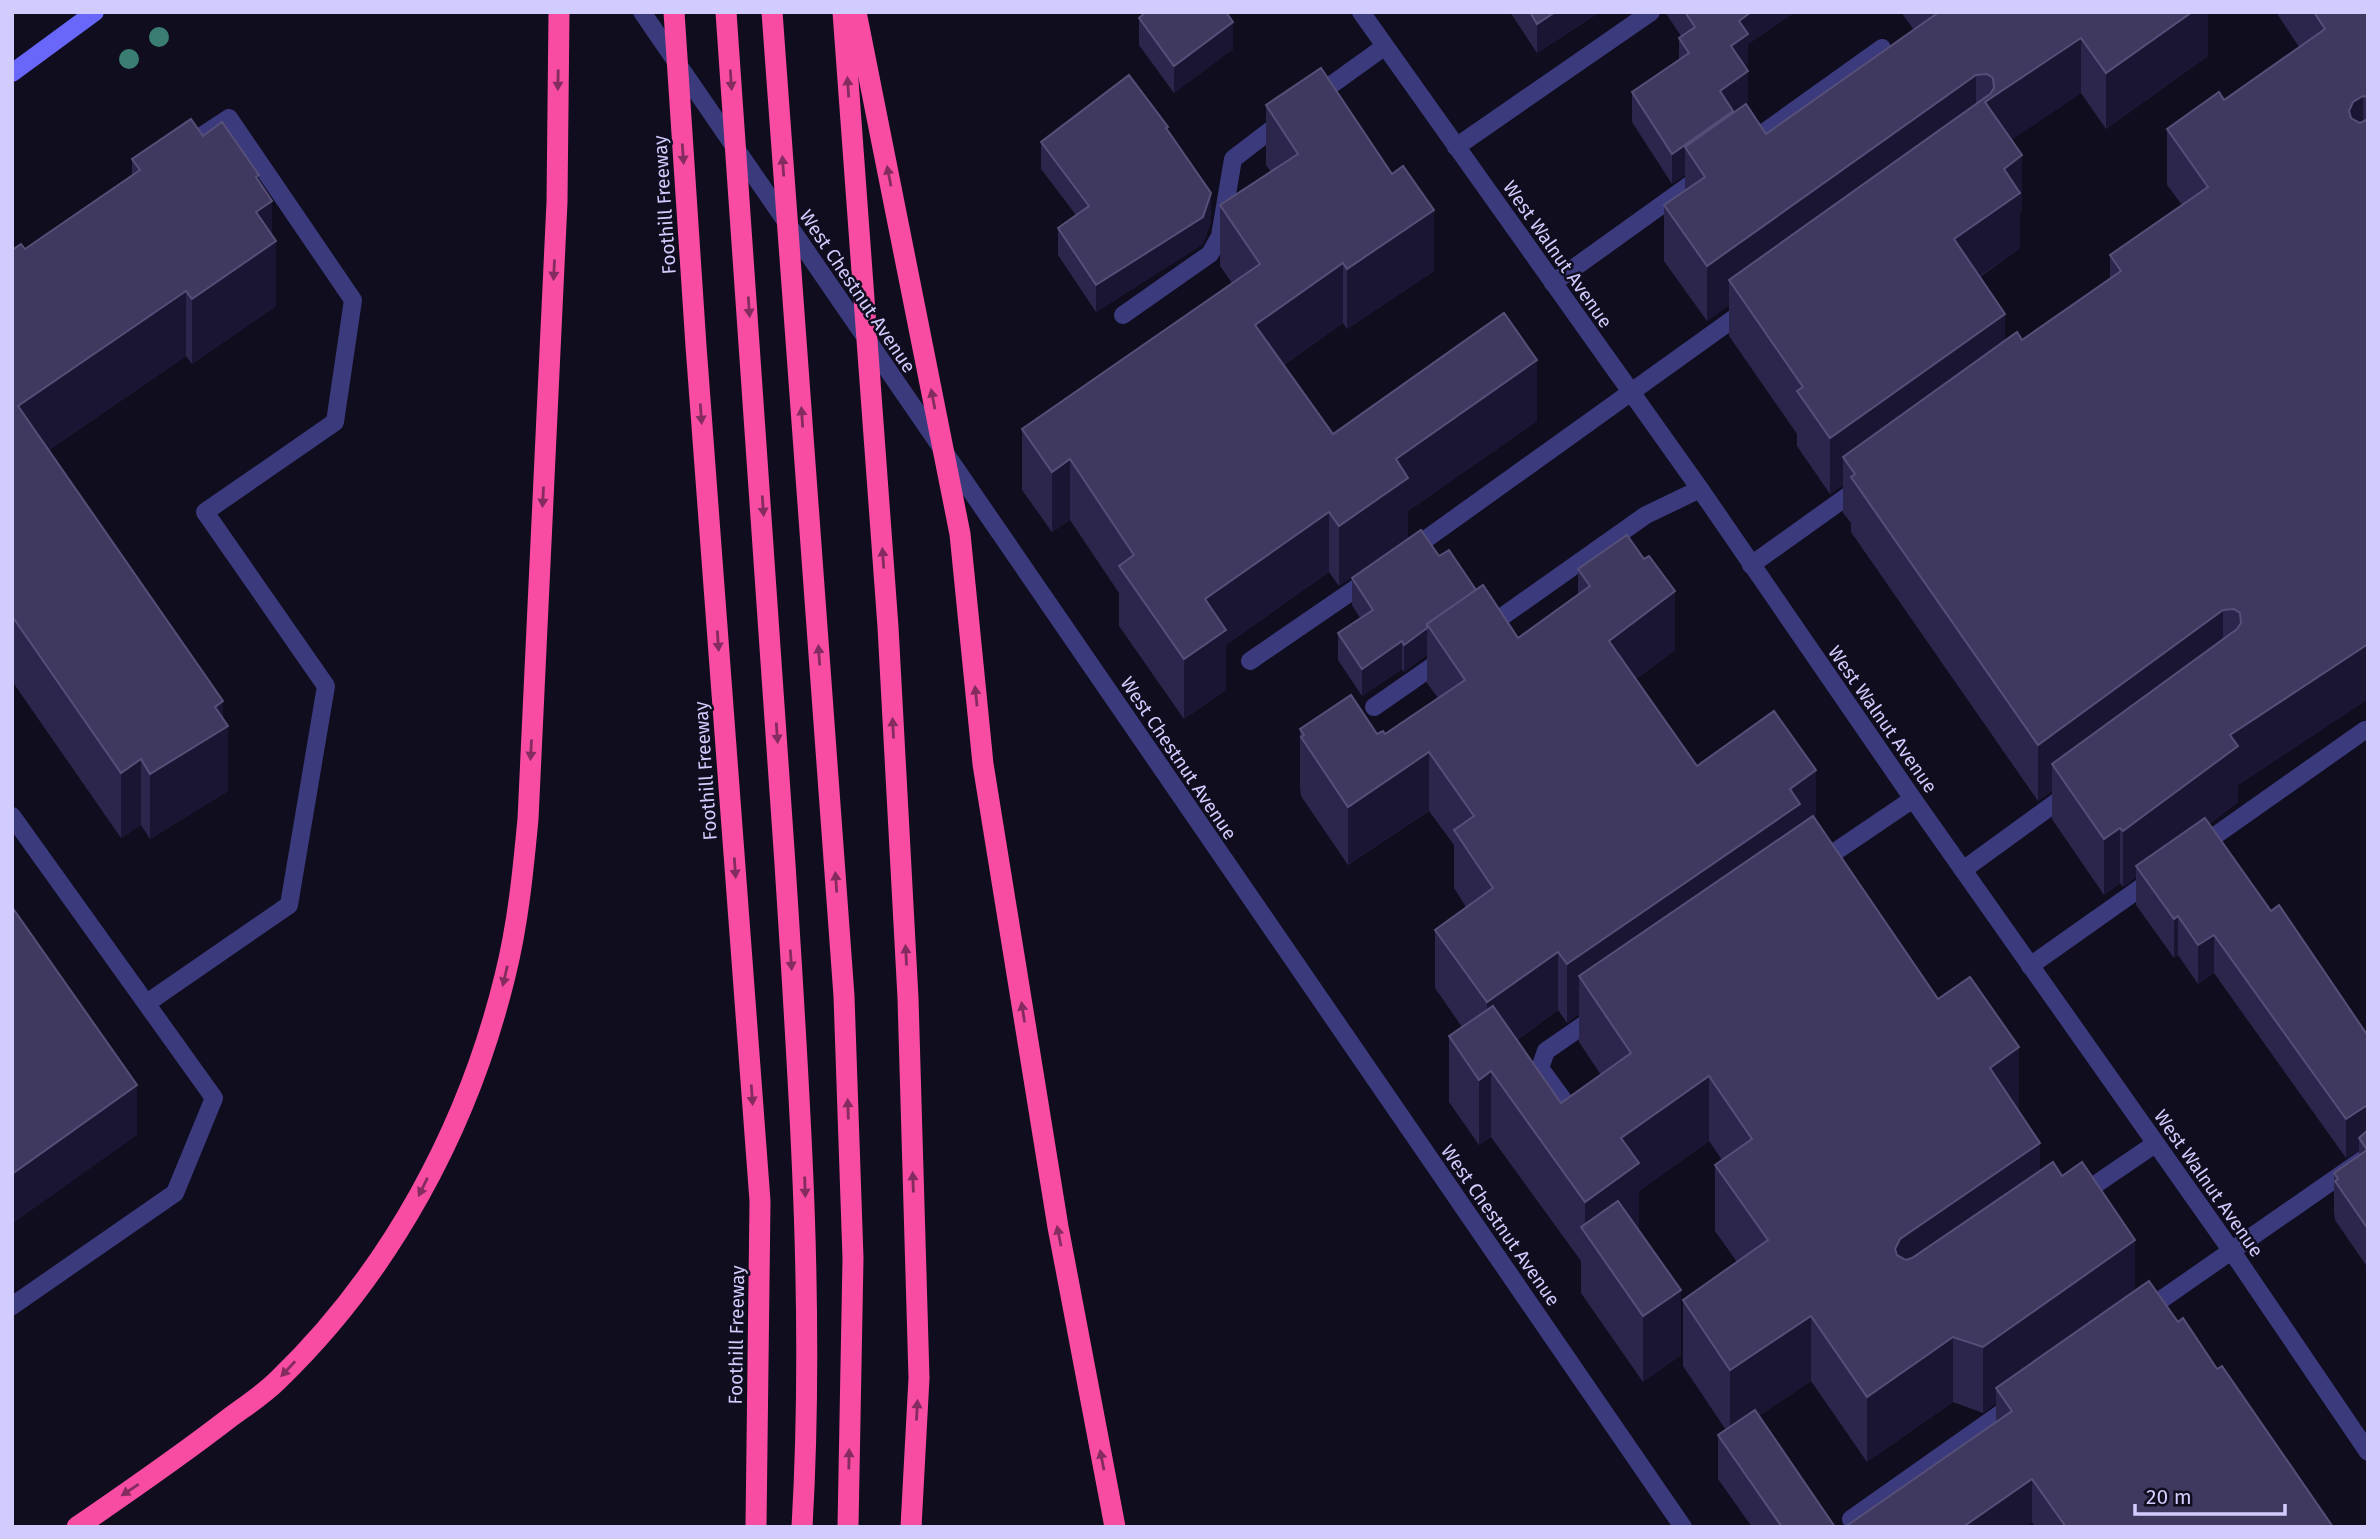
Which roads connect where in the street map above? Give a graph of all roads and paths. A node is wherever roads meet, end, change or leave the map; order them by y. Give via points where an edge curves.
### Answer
1 (96, 12) edge
2 (559, 12) edge
3 (642, 12) edge
4 (674, 12) edge
5 (726, 12) edge
6 (772, 12) edge
7 (843, 12) edge
8 (856, 12) edge
9 (1361, 12) edge
10 (1651, 12) edge
11 (1384, 47) junction
12 (1882, 48) edge
13 (12, 73) edge
14 (1456, 147) junction
15 (1735, 153) edge
16 (172, 156) edge
17 (1712, 169) edge
18 (1553, 283) junction
19 (1767, 295) edge
20 (1123, 315) dead end
21 (1629, 392) junction
22 (1878, 474) edge
23 (1700, 489) junction
24 (1751, 565) junction
25 (1250, 661) dead end
26 (1374, 707) dead end
27 (2365, 730) dead end
28 (2085, 781) edge
29 (1913, 799) junction
30 (12, 816) edge
31 (2186, 856) edge
32 (1963, 870) junction
33 (2164, 872) edge
34 (1798, 878) edge
35 (2029, 966) junction
36 (148, 1003) junction
37 (1615, 1004) edge
38 (1567, 1105) edge
39 (2155, 1144) junction
40 (2368, 1156) edge
41 (2065, 1206) edge
42 (2231, 1250) junction
43 (12, 1306) edge
44 (2130, 1321) edge
45 (2030, 1392) edge
46 (2368, 1452) edge
47 (1851, 1519) edge
48 (77, 1527) edge
49 (757, 1527) edge
50 (802, 1527) edge
51 (848, 1527) edge
52 (911, 1527) edge
53 (1115, 1527) edge
54 (1683, 1527) edge

1 - 13 street
2 -> 48 highway via 557,202 528,819 520,903 491,1028 454,1122 407,1221 347,1307 276,1382
3 - 54 street, West Chestnut Avenue
4 -> 49 highway, Foothill Freeway via 761,1201
5 -> 50 highway via 759,438 805,1188
51 -> 6 highway via 853,1258 844,996
52 -> 7 highway via 919,1378 908,998 888,626
53 -> 8 highway via 1058,1227 983,764 960,534
9 - 11 street, West Walnut Avenue
10 - 14 street
11 - 14 street, West Walnut Avenue
11 - 20 street via 1233,159 1220,236 1210,254
12 - 15 street
14 - 18 street, West Walnut Avenue
16 - 36 street via 229,118 353,300 335,422 205,512 326,686 289,905
17 - 18 street
18 - 21 street, West Walnut Avenue
19 - 21 street
21 - 23 street, West Walnut Avenue
21 - 25 street
22 - 24 street
23 - 24 street, West Walnut Avenue
23 - 26 street via 1646,515
24 - 29 street, West Walnut Avenue
27 - 31 street
28 - 32 street
29 - 32 street, West Walnut Avenue
29 - 34 street
30 - 36 street
32 - 35 street, West Walnut Avenue
33 - 35 street
35 - 39 street, West Walnut Avenue
36 - 43 street via 214,1098 175,1193
37 - 38 street via 1546,1051 1540,1068
39 - 41 street
39 - 42 street, West Walnut Avenue
40 - 42 street
42 - 44 street
42 - 46 street, West Walnut Avenue
45 - 47 street

